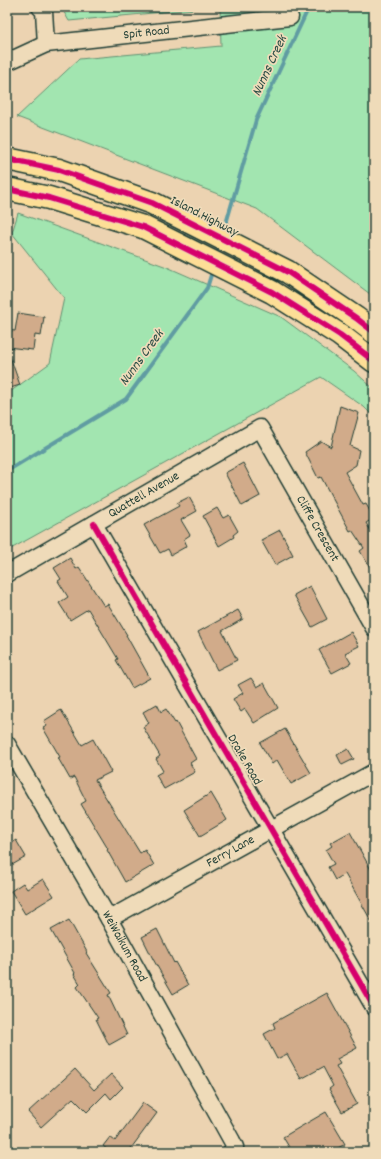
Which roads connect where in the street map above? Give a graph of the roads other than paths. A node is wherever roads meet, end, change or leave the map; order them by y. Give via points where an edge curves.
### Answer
1 (40, 7) edge
2 (290, 17) dead end
3 (46, 44) junction
4 (7, 62) edge
5 (7, 146) edge
6 (7, 159) edge
7 (59, 170) junction
8 (7, 189) edge
9 (374, 332) edge
10 (374, 361) edge
11 (260, 428) joint
12 (94, 524) junction
13 (7, 574) edge
14 (374, 628) edge
15 (7, 744) edge
16 (374, 772) edge
17 (271, 829) junction
18 (109, 919) junction
19 (374, 1007) edge
20 (231, 1152) edge

1 - 3 street via 44,11
2 - 3 street, Spit Road
3 - 4 street, Spit Road
5 - 7 main road
6 - 7 main road, Island Highway
7 - 9 main road, Island Highway via 152,203 281,268
8 - 10 main road via 49,198 143,227 272,292 340,335
11 - 12 street, Quattell Avenue
11 - 14 street, Cliffe Crescent
12 - 13 street, Quattell Avenue
12 - 17 street, Drake Road
15 - 18 street, WeiWaikum Road
16 - 17 street, Ferry Lane
17 - 18 street, Ferry Lane
17 - 19 street, Drake Road
18 - 20 street, WeiWaikum Road via 235,1147

